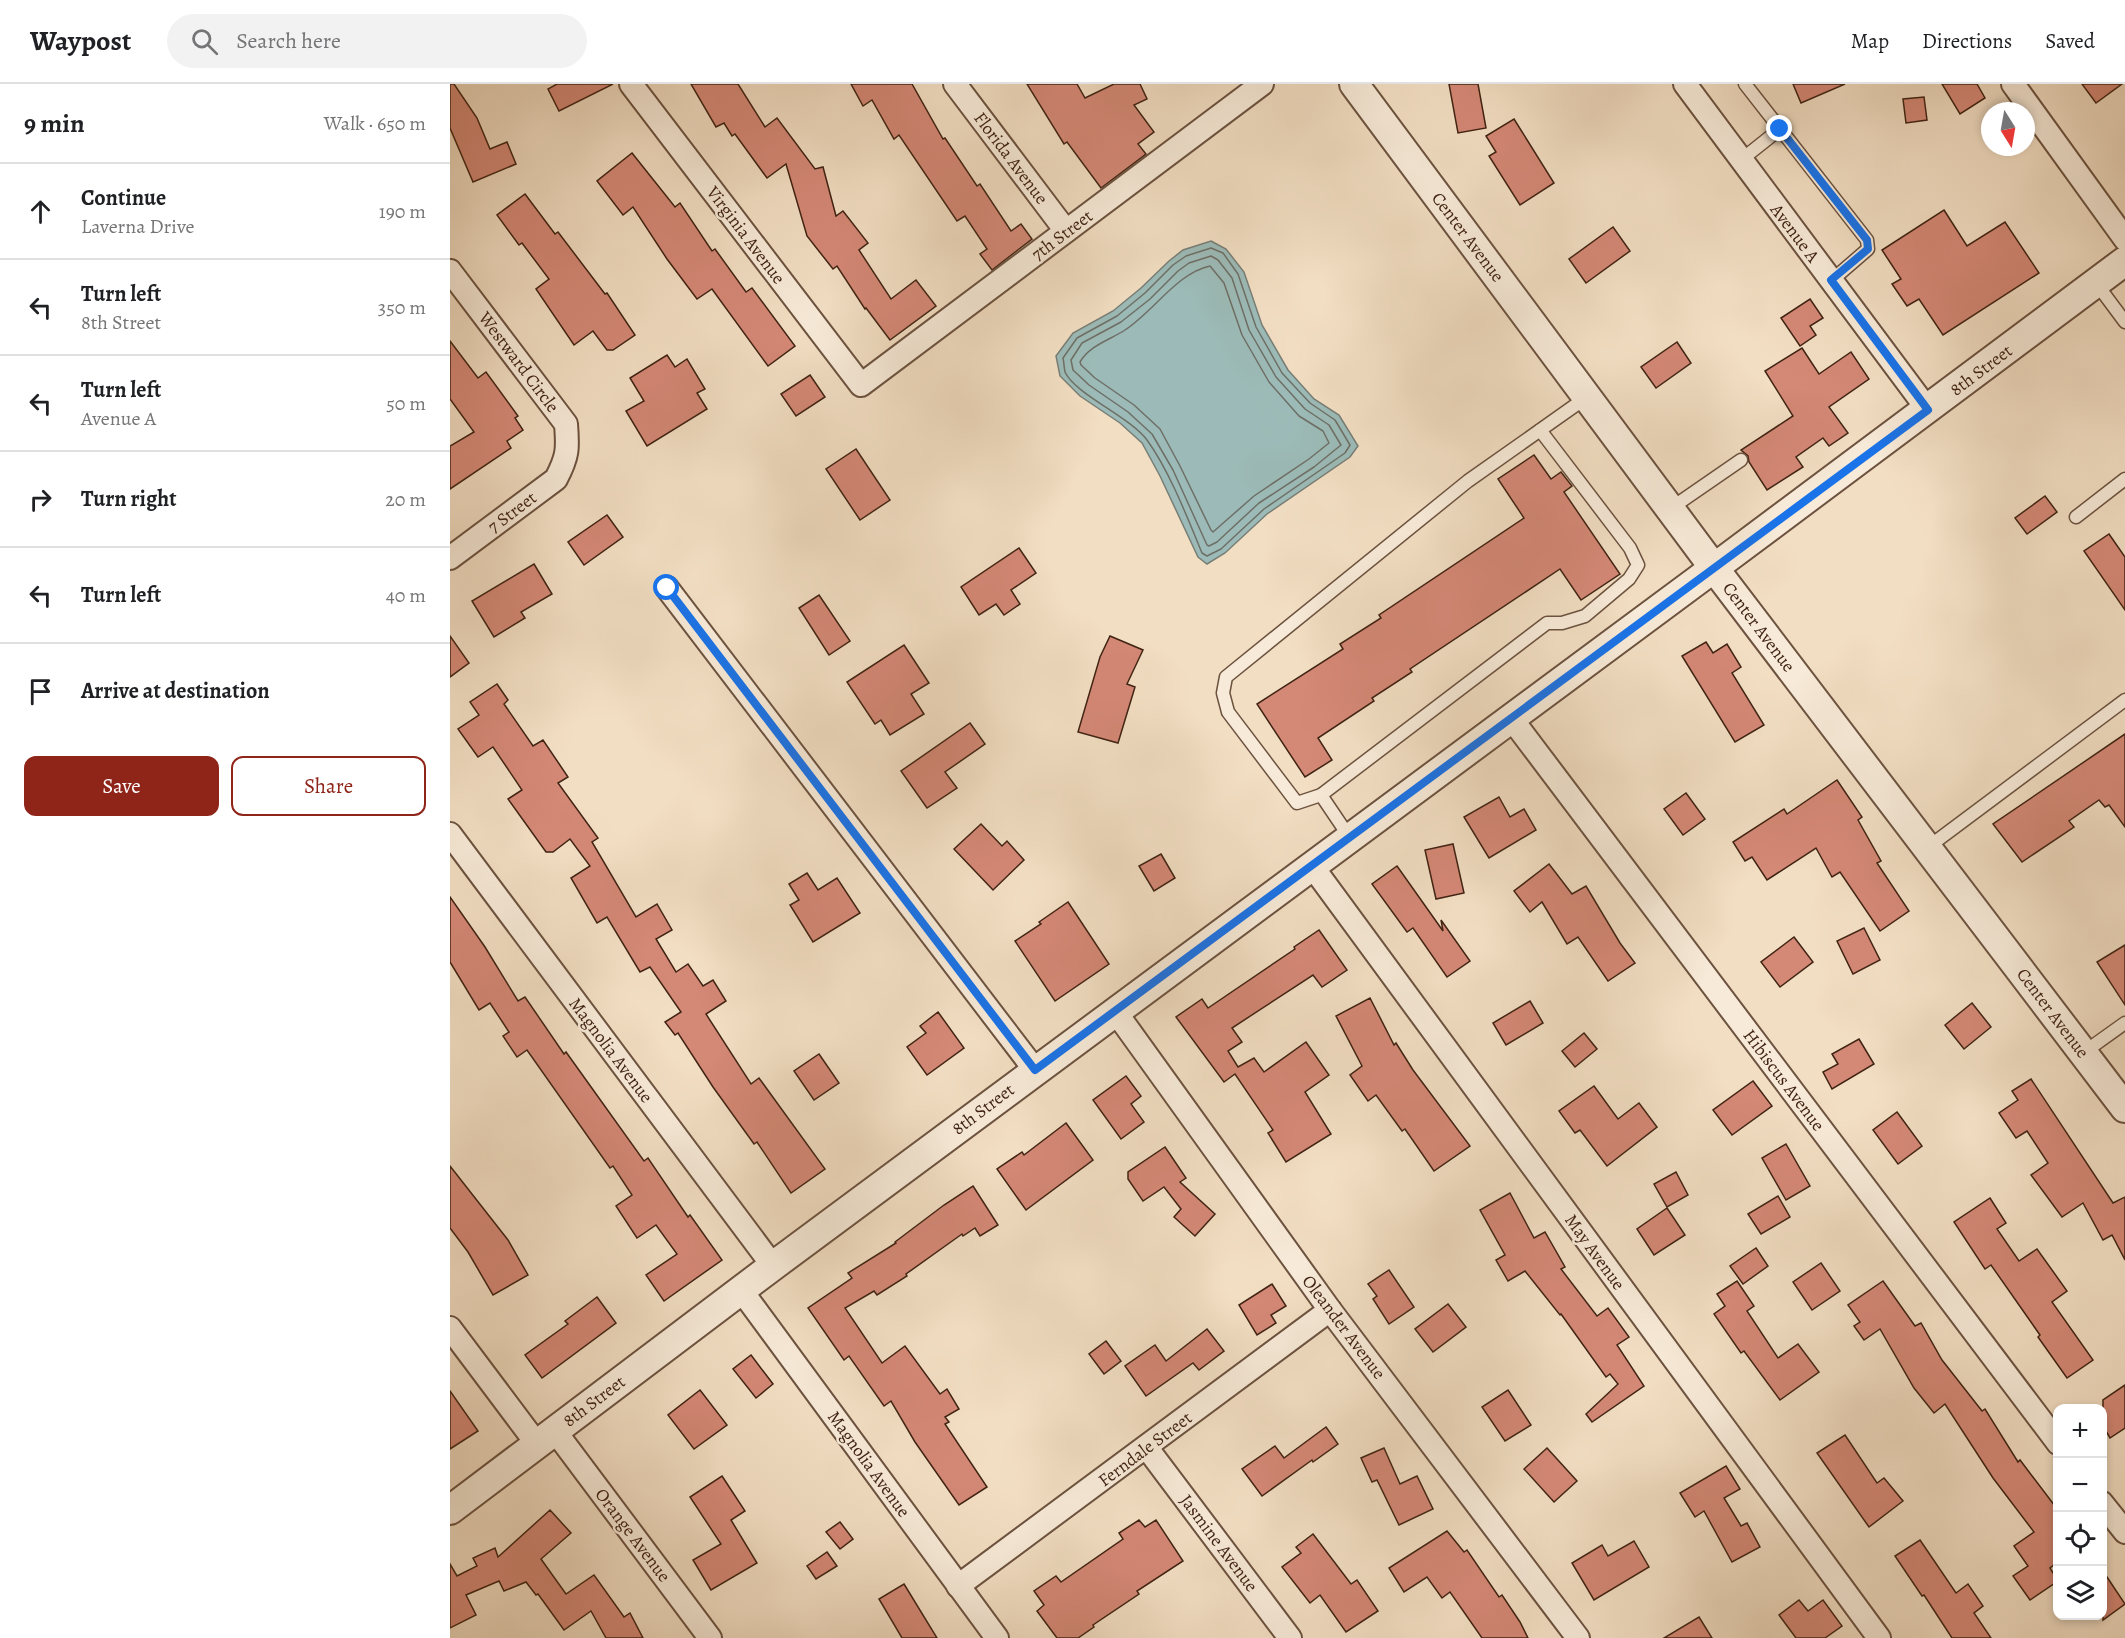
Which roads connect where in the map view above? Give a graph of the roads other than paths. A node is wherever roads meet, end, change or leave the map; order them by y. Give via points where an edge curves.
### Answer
1 (631, 84) edge
2 (955, 84) edge
3 (1262, 84) edge
4 (1354, 84) edge
5 (1685, 84) edge
6 (1745, 84) edge
7 (2013, 84) edge
8 (1780, 129) junction
9 (1741, 160) junction
10 (1066, 231) junction
11 (2125, 239) edge
12 (2125, 261) edge
13 (450, 271) edge
14 (1831, 280) junction
15 (2096, 283) junction
16 (2125, 322) edge
17 (861, 385) joint
18 (1587, 397) junction
19 (1928, 410) junction
20 (1540, 430) junction
21 (566, 460) joint
22 (1741, 460) dead end
23 (2125, 479) edge
24 (1670, 509) junction
25 (2076, 517) dead end
26 (450, 558) edge
27 (1714, 568) junction
28 (667, 588) dead end
29 (2125, 700) edge
30 (1511, 718) junction
31 (1321, 795) junction
32 (450, 834) edge
33 (1350, 838) junction
34 (1927, 848) junction
35 (1312, 866) junction
36 (1115, 1011) junction
37 (2125, 1023) edge
38 (2084, 1053) junction
39 (1035, 1070) junction
40 (2125, 1108) edge
41 (772, 1266) junction
42 (741, 1290) junction
43 (1330, 1310) junction
44 (450, 1328) edge
45 (2053, 1436) edge
46 (546, 1438) junction
47 (1147, 1448) junction
48 (2107, 1508) edge
49 (450, 1510) edge
50 (2125, 1532) edge
51 (958, 1586) junction
52 (710, 1638) edge
53 (997, 1638) edge
54 (1290, 1638) edge
55 (1578, 1638) edge
56 (1879, 1638) edge

1 - 17 street, Virginia Avenue
2 - 10 street, Florida Avenue
3 - 10 street, 7th Street
4 - 18 street, Center Avenue
5 - 9 street, Avenue A
6 - 8 lane
7 - 11 street
8 - 9 lane
8 - 14 lane via 1867,240 1868,249
9 - 14 street, Avenue A
10 - 17 street, 7th Street
12 - 15 street, 8th Street
13 - 21 street, Westward Circle via 566,424
14 - 19 street, Avenue A
15 - 16 lane
15 - 19 street, 8th Street
18 - 20 lane
18 - 24 street, Center Avenue
19 - 27 street, 8th Street
20 - 31 lane via 1630,548 1638,565 1629,579 1585,616 1547,623
20 - 31 lane via 1468,481 1226,677 1223,693 1228,712 1297,803
21 - 26 street, 7 Street via 556,479
22 - 24 lane
23 - 25 lane
24 - 27 street, Center Avenue
27 - 30 street, 8th Street
27 - 34 street, Center Avenue
28 - 39 street
29 - 34 lane
30 - 33 street, 8th Street
30 - 45 street, Hibiscus Avenue
31 - 33 lane
32 - 41 street, Magnolia Avenue
33 - 35 street, 8th Street
34 - 38 street, Center Avenue
35 - 36 street, 8th Street
35 - 56 street, May Avenue
36 - 39 street, 8th Street
36 - 43 street, Oleander Avenue
37 - 38 lane
38 - 40 street, Center Avenue
39 - 41 street, 8th Street
41 - 42 street, 8th Street
42 - 46 street, 8th Street
42 - 51 street, Magnolia Avenue
43 - 47 street, Ferndale Street
43 - 55 street, Oleander Avenue
44 - 46 street, Orange Avenue
46 - 49 street, 8th Street
46 - 52 street, Orange Avenue
47 - 51 street, Ferndale Street
47 - 54 street, Jasmine Avenue
48 - 50 street
51 - 53 street, Magnolia Avenue

